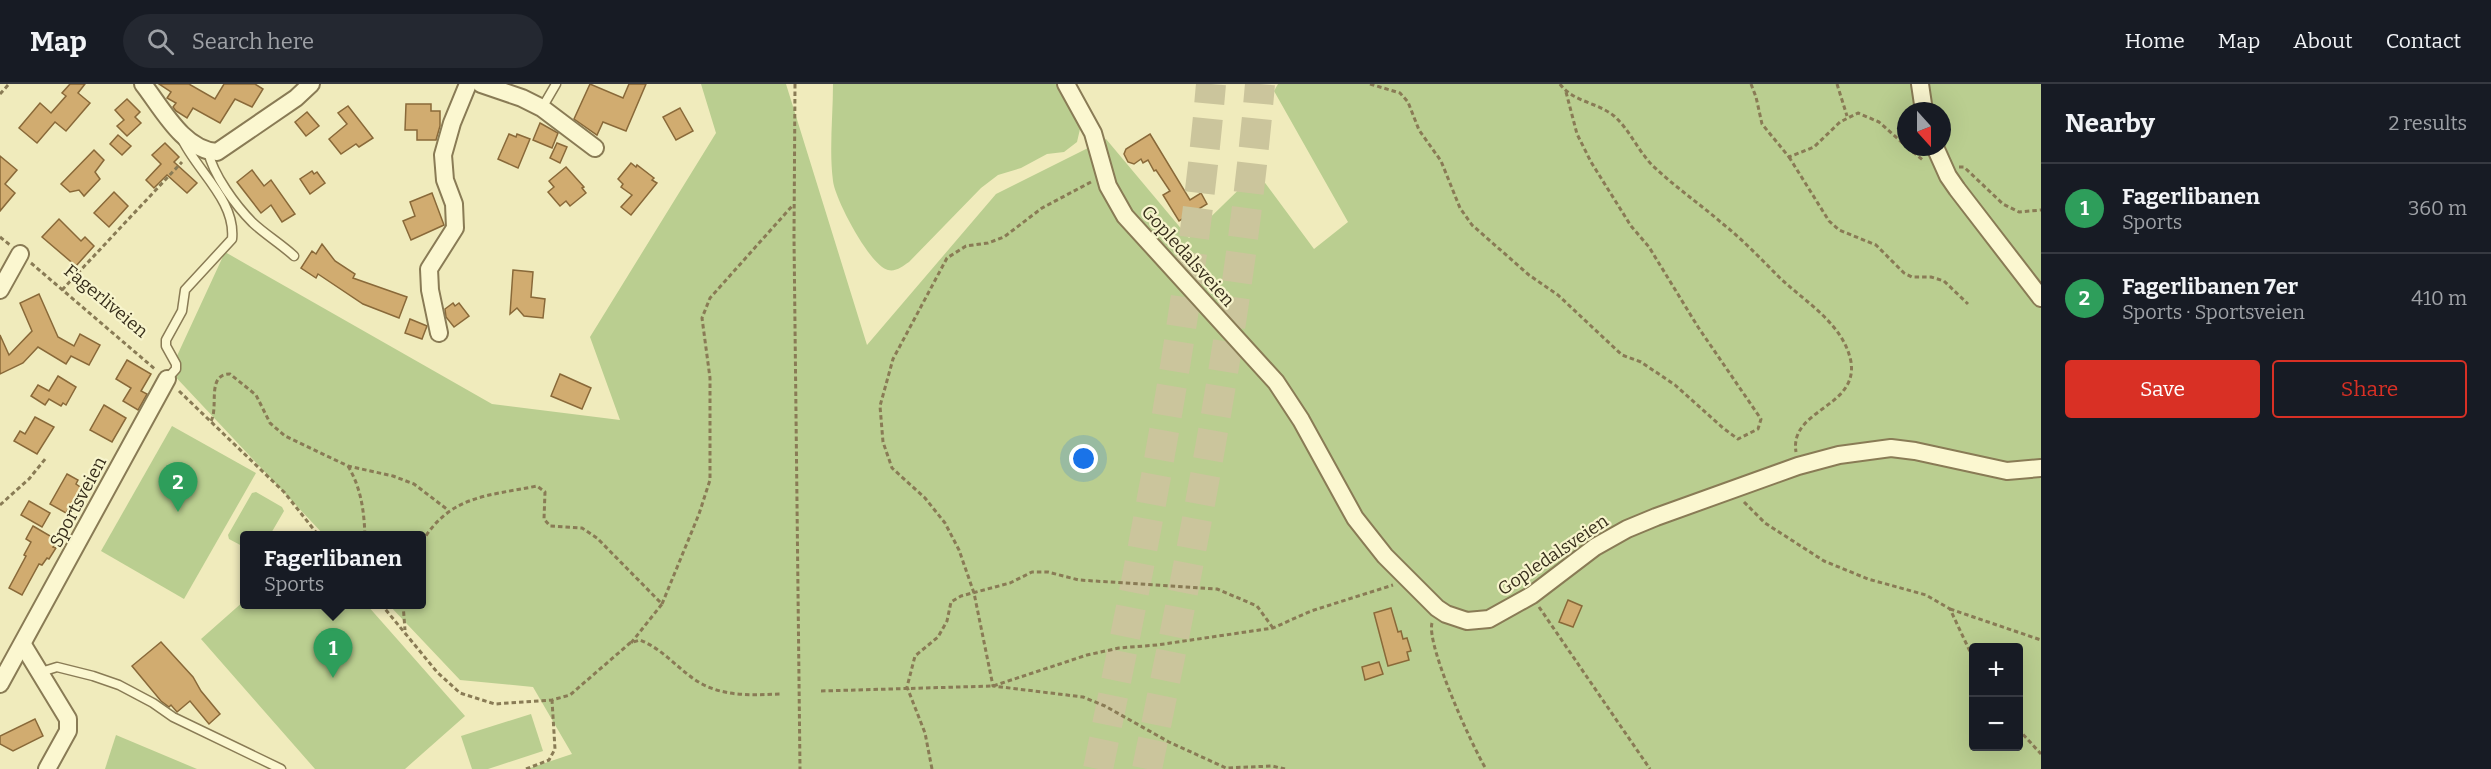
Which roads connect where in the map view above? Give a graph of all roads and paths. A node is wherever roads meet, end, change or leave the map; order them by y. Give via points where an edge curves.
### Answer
1 (9, 84) edge
2 (143, 84) edge
3 (310, 84) edge
4 (468, 84) edge
5 (481, 84) edge
6 (556, 84) edge
7 (795, 84) edge
8 (1066, 84) edge
9 (1370, 84) edge
10 (1560, 84) edge
11 (1751, 84) edge
12 (1838, 84) edge
13 (1920, 84) edge
14 (1566, 92) junction
15 (0, 94) edge
16 (1923, 102) edge
17 (542, 108) junction
18 (1847, 116) junction
19 (178, 130) junction
20 (1897, 138) edge
21 (595, 148) dead end
22 (208, 152) junction
23 (190, 154) junction
24 (1939, 156) edge
25 (1789, 157) junction
26 (1944, 169) junction
27 (1105, 175) junction
28 (795, 204) junction
29 (2041, 210) edge
30 (0, 237) edge
31 (20, 254) junction
32 (294, 256) dead end
33 (0, 290) edge
34 (62, 290) junction
35 (2041, 298) edge
36 (1968, 304) dead end
37 (439, 333) dead end
38 (166, 379) junction
39 (211, 422) junction
40 (46, 458) dead end
41 (348, 466) junction
42 (1798, 466) junction
43 (2041, 468) edge
44 (1734, 489) junction
45 (0, 505) edge
46 (449, 510) junction
47 (315, 531) edge
48 (365, 531) edge
49 (426, 535) edge
50 (1396, 586) dead end
51 (974, 593) junction
52 (1532, 595) junction
53 (662, 604) junction
54 (1437, 608) junction
55 (385, 609) edge
56 (403, 609) edge
57 (1950, 609) junction
58 (1274, 628) junction
59 (405, 631) junction
60 (2041, 640) edge
61 (630, 643) junction
62 (23, 645) junction
63 (1969, 649) edge
64 (41, 672) junction
65 (0, 684) edge
66 (993, 686) junction
67 (907, 687) junction
68 (821, 691) dead end
69 (782, 694) dead end
70 (552, 700) junction
71 (2023, 734) edge
72 (2041, 754) edge
73 (47, 769) edge
74 (281, 769) edge
75 (526, 769) edge
76 (800, 769) edge
77 (932, 769) edge
78 (1286, 769) edge
79 (1486, 769) edge
80 (1650, 769) edge

1 - 15 path
2 - 19 street
3 - 22 street via 228,146
4 - 37 street via 443,155 455,228 429,269
5 - 17 street
6 - 17 lane
7 - 28 path
8 - 27 street, Gopledalsveien via 1093,133
9 - 14 path via 1400,93 1408,102 1419,130 1441,160 1460,208 1472,225 1558,295 1622,355 1648,366 1723,428 1738,438 1744,437 1758,429 1761,419 1591,162 1572,120
10 - 14 path
11 - 25 path via 1762,124
12 - 18 path
13 - 16 street
14 - 42 path via 1613,115 1652,165 1766,262 1823,316 1845,343 1851,364 1848,385 1797,432 1794,441
17 - 21 street
18 - 20 path via 1867,115
18 - 25 path via 1815,147
19 - 22 street
19 - 23 lane
22 - 32 lane via 212,167 249,218
23 - 34 path
23 - 38 lane via 221,199 233,229 232,239 185,290 182,311 166,340 176,369
24 - 26 street
25 - 36 path via 1829,221 1839,230 1876,245 1912,277 1931,276 1944,281
26 - 29 path via 1964,167 2003,204 2019,212
26 - 35 street
27 - 51 path via 1042,208 1004,237 966,246 947,258 893,359 880,406 883,441 892,468 945,523
27 - 54 street, Gopledalsveien via 1137,231 1276,382 1355,518 1385,556
28 - 53 path via 710,298 702,318 710,378 710,480
28 - 76 path
30 - 31 path, Fagerliveien
31 - 33 street
31 - 34 path, Fagerliveien
34 - 38 path, Fagerliveien
38 - 39 path, Fagerliveien
38 - 62 street, Sportsveien
39 - 41 path via 216,406 214,385 218,378 230,374 256,395 275,430
39 - 47 path, Fagerliveien via 284,492
40 - 45 path
41 - 46 path via 414,484
41 - 48 path via 363,504
42 - 43 street, Gopledalsveien via 1839,455 1891,448 2007,471
42 - 44 street, Gopledalsveien
44 - 52 street, Gopledalsveien via 1628,529 1595,547
44 - 57 path via 1765,523 1824,561 1926,595
46 - 49 path
46 - 53 path via 466,501 537,486 545,492 544,519 550,526 582,528 597,538
50 - 58 path via 1311,611
51 - 58 path via 1032,572 1079,580 1217,589 1257,606
51 - 66 path
51 - 67 path via 951,602 938,637 915,656
52 - 54 street, Gopledalsveien via 1479,621 1467,621
52 - 80 path
53 - 61 path
54 - 79 path via 1430,631 1463,723
55 - 59 path
56 - 59 path
57 - 60 path
57 - 63 path
58 - 66 path via 1097,652
59 - 70 path via 437,672 460,693 495,704
61 - 69 path via 640,640 650,644 701,683 725,693
61 - 70 path via 582,687
62 - 64 street
62 - 65 street, Sportsveien
64 - 73 street via 68,719 68,731
64 - 74 lane via 57,667 119,685 173,717
66 - 67 path
66 - 78 path via 1083,697 1226,768
67 - 68 path
67 - 77 path via 925,733
70 - 75 path via 555,749 549,760
71 - 72 path

